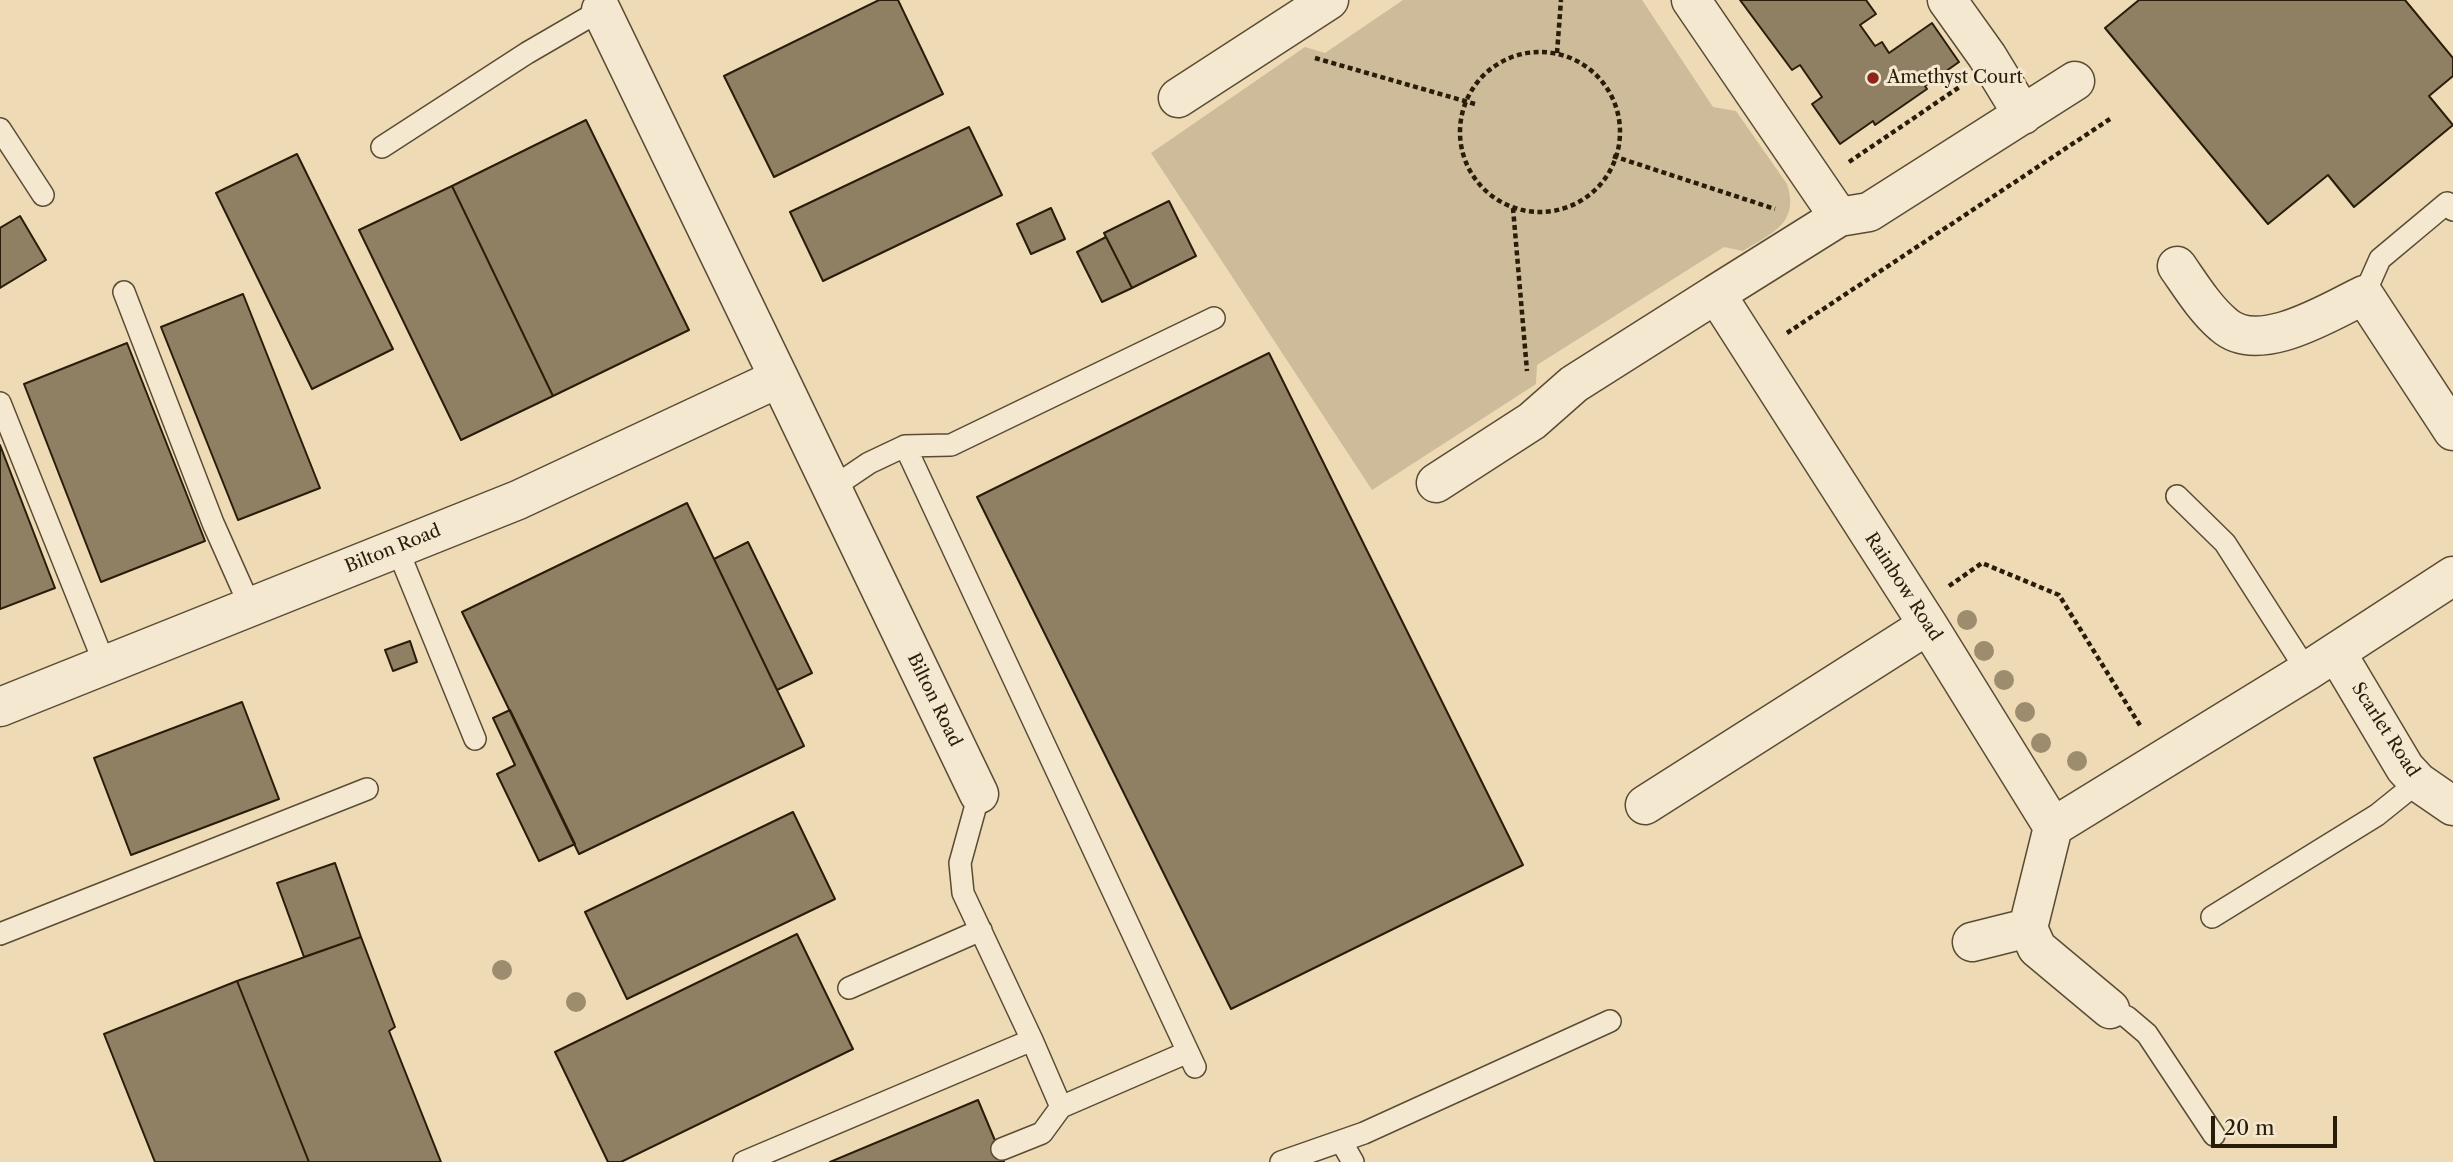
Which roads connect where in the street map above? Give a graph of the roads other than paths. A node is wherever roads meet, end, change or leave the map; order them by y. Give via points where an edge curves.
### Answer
1 (1329, 0) edge
2 (1691, 0) edge
3 (1947, 0) edge
4 (598, 5) edge
5 (2075, 82) dead end
6 (1178, 98) dead end
7 (2023, 115) junction
8 (0, 129) edge
9 (382, 147) dead end
10 (43, 195) dead end
11 (2453, 210) edge
12 (1832, 222) junction
13 (2177, 266) dead end
14 (124, 292) dead end
15 (1716, 294) junction
16 (2364, 295) junction
17 (1214, 318) dead end
18 (779, 378) junction
19 (0, 403) edge
20 (2453, 431) edge
21 (905, 446) junction
22 (1436, 483) dead end
23 (832, 488) junction
24 (2177, 496) dead end
25 (397, 548) junction
26 (2453, 576) edge
27 (250, 606) junction
28 (1922, 616) junction
29 (2322, 662) junction
30 (105, 665) junction
31 (0, 707) edge
32 (475, 739) dead end
33 (367, 789) dead end
34 (979, 794) joint
35 (2438, 795) edge
36 (1645, 805) dead end
37 (2053, 827) junction
38 (2213, 917) dead end
39 (2028, 928) junction
40 (981, 930) junction
41 (0, 934) edge
42 (1972, 942) dead end
43 (849, 988) dead end
44 (2110, 1009) joint
45 (1610, 1021) dead end
46 (1032, 1040) junction
47 (1061, 1107) junction
48 (2214, 1135) dead end
49 (1341, 1141) junction
50 (1002, 1149) dead end
51 (744, 1162) edge
52 (1281, 1162) edge
53 (1353, 1162) edge

1 - 6 street
2 - 12 street via 1817,184
3 - 7 street
4 - 9 lane
4 - 18 street, Bilton Road
5 - 7 street
7 - 12 street via 1869,212
8 - 10 lane
11 - 16 lane via 2447,203 2380,259
12 - 15 street
13 - 16 street via 2225,327 2245,337 2293,328
14 - 27 lane
15 - 22 street via 1574,384 1532,421
15 - 28 street, Rainbow Road
16 - 20 street
17 - 21 lane via 951,445
18 - 23 street, Bilton Road
18 - 25 street, Bilton Road via 518,500
19 - 30 lane
21 - 23 lane
21 - 47 lane via 1192,1059
23 - 34 street, Bilton Road
24 - 29 lane via 2225,542
25 - 27 street, Bilton Road
25 - 32 lane
26 - 29 street
27 - 30 street, Bilton Road
28 - 36 street
28 - 37 street, Rainbow Road
29 - 35 street, Scarlet Road via 2405,768
29 - 37 street
30 - 31 street, Bilton Road
33 - 41 lane
34 - 40 lane via 960,863 963,893
35 - 38 lane via 2378,814
37 - 39 street
39 - 42 street
39 - 44 street via 2037,948
40 - 43 lane
40 - 46 lane
44 - 48 lane via 2147,1034
45 - 49 lane
46 - 47 lane
46 - 51 lane
47 - 50 lane via 1042,1133
49 - 52 lane
49 - 53 lane

